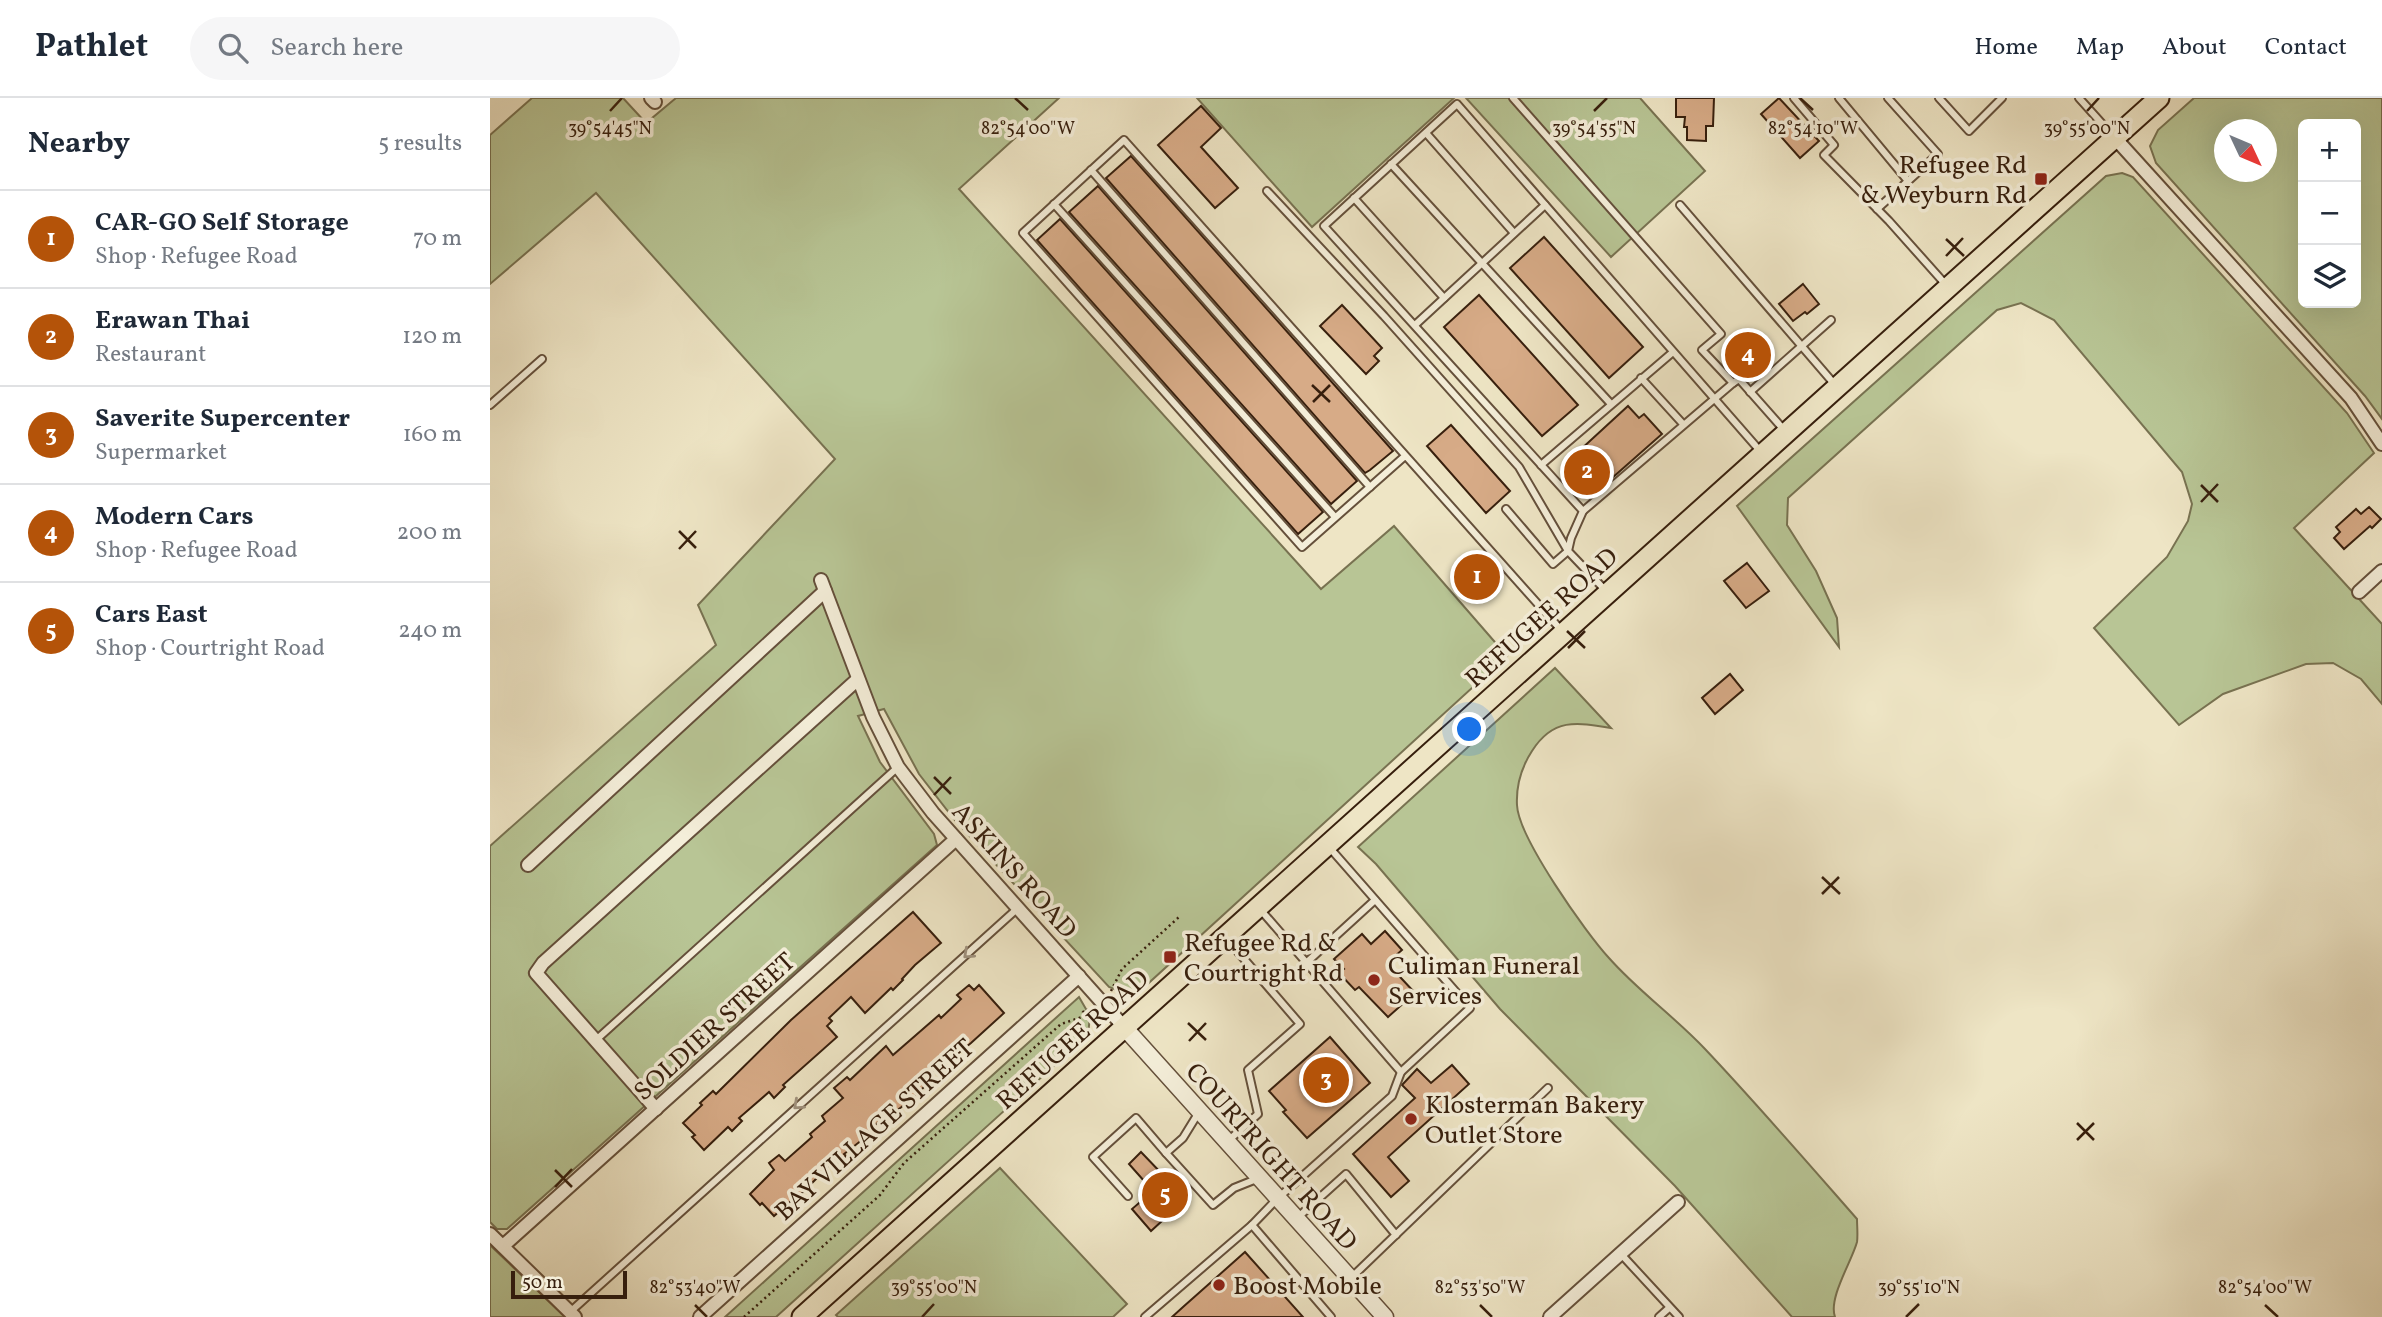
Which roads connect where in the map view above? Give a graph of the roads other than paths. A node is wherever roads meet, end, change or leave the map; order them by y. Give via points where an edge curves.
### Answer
1 (1513, 98) edge
2 (1794, 98) edge
3 (1839, 98) edge
4 (1888, 98) edge
5 (1939, 98) edge
6 (2002, 98) edge
7 (2079, 98) edge
8 (2159, 98) edge
9 (1426, 133) junction
10 (2115, 138) junction
11 (1391, 164) junction
12 (1091, 170) junction
13 (1908, 181) junction
14 (1266, 191) dead end
15 (1354, 198) junction
16 (1054, 204) junction
17 (1545, 205) junction
18 (1680, 205) dead end
19 (1877, 209) junction
20 (1514, 233) junction
21 (1481, 263) junction
22 (1948, 288) junction
23 (1444, 298) junction
24 (1831, 320) dead end
25 (1415, 325) junction
26 (1802, 346) junction
27 (1673, 352) junction
28 (542, 359) dead end
29 (1642, 378) junction
30 (1733, 383) junction
31 (1837, 387) junction
32 (1750, 392) junction
33 (1714, 398) junction
34 (1611, 404) junction
35 (490, 405) edge
36 (1684, 424) junction
37 (1786, 433) junction
38 (2382, 444) edge
39 (1762, 454) junction
40 (1405, 456) junction
41 (1541, 465) junction
42 (1370, 487) junction
43 (1506, 509) dead end
44 (1583, 511) junction
45 (1335, 517) junction
46 (1568, 551) junction
47 (2382, 571) edge
48 (2359, 592) dead end
49 (1607, 593) junction
50 (1563, 633) junction
51 (858, 678) junction
52 (898, 767) junction
53 (956, 839) junction
54 (1326, 845) junction
55 (528, 865) dead end
56 (1375, 901) junction
57 (1257, 907) junction
58 (1018, 908) junction
59 (1224, 936) junction
60 (1306, 963) junction
61 (1079, 976) junction
62 (1124, 1027) junction
63 (596, 1040) junction
64 (1401, 1072) junction
65 (1548, 1088) dead end
66 (656, 1109) junction
67 (1199, 1112) junction
68 (1226, 1143) junction
69 (1166, 1153) junction
70 (1259, 1178) junction
71 (1128, 1196) dead end
72 (1277, 1199) junction
73 (1678, 1202) dead end
74 (1296, 1219) junction
75 (1252, 1225) junction
76 (490, 1234) edge
77 (1396, 1235) junction
78 (503, 1246) junction
79 (1620, 1253) junction
80 (1350, 1279) junction
81 (1669, 1308) junction
82 (572, 1315) edge
83 (700, 1317) edge
84 (802, 1317) edge
85 (1145, 1317) edge
86 (1331, 1317) edge
87 (1385, 1317) edge
88 (1550, 1317) edge
89 (1659, 1317) edge
90 (1679, 1317) edge

1 - 30 lane via 1721,334 1702,350
2 - 19 lane via 1834,145 1824,155
3 - 13 lane
4 - 13 lane via 1938,154
5 - 6 lane via 1969,131
7 - 10 lane
8 - 10 main road, REFUGEE ROAD
9 - 11 lane
9 - 17 lane via 1457,104
9 - 20 lane
10 - 22 main road, REFUGEE ROAD
10 - 38 street via 2351,398
11 - 15 lane
11 - 21 lane
12 - 16 lane
12 - 40 lane via 1124,140
12 - 42 lane
13 - 19 lane
14 - 46 lane via 1519,467
15 - 23 lane
15 - 25 lane via 1324,226
16 - 45 lane
16 - 45 lane via 1023,233 1292,536 1302,547
17 - 20 lane
17 - 27 lane
18 - 26 lane
19 - 22 lane
20 - 21 lane
21 - 23 lane
21 - 34 lane
22 - 31 main road, REFUGEE ROAD
23 - 25 lane
24 - 26 lane
25 - 41 lane
26 - 31 lane
26 - 32 lane
27 - 29 lane
27 - 33 lane
28 - 35 lane
29 - 34 lane
29 - 36 lane
30 - 32 lane via 1738,379
30 - 33 lane
31 - 37 main road, REFUGEE ROAD
32 - 37 lane
33 - 36 lane
33 - 39 lane
34 - 41 lane
36 - 44 lane
37 - 39 main road, REFUGEE ROAD
39 - 49 main road, REFUGEE ROAD
40 - 42 lane
40 - 50 lane
41 - 44 lane
42 - 45 lane
43 - 46 lane via 1553,564
44 - 46 lane
46 - 49 lane
47 - 48 street
49 - 50 main road, REFUGEE ROAD
50 - 54 main road, REFUGEE ROAD
51 - 52 street, ASKINS ROAD
51 - 55 street, ASKINS ROAD via 823,586
51 - 63 street via 543,963 536,973
52 - 53 street, ASKINS ROAD
52 - 63 lane
53 - 58 street, ASKINS ROAD
53 - 66 street, SOLDIER STREET
54 - 56 lane
54 - 57 main road, REFUGEE ROAD
56 - 60 lane
56 - 64 lane via 1470,1008
57 - 59 main road, REFUGEE ROAD
57 - 60 lane
58 - 61 street, ASKINS ROAD
58 -> 82 lane
59 - 62 main road, REFUGEE ROAD
59 - 68 lane via 1300,1024 1248,1070 1258,1114
60 - 64 lane
61 - 62 street, ASKINS ROAD
61 - 83 street, BAY VILLAGE STREET
62 - 67 street, COURTRIGHT ROAD
62 - 84 main road, REFUGEE ROAD
63 - 66 street
64 - 72 lane via 1392,1096
65 - 77 lane
66 - 78 street, SOLDIER STREET
67 - 68 street, COURTRIGHT ROAD
67 - 69 lane via 1183,1138
68 - 70 street, COURTRIGHT ROAD
69 - 70 lane via 1213,1205 1234,1188
69 - 71 lane via 1136,1118 1093,1157
70 - 72 street, COURTRIGHT ROAD
72 - 74 street, COURTRIGHT ROAD
72 - 75 lane
73 - 79 street
74 - 77 lane via 1346,1174
74 - 80 street, COURTRIGHT ROAD
75 - 85 lane
75 - 86 lane
76 - 78 street
77 - 80 lane
78 - 82 street
79 - 81 lane
79 - 88 street
80 - 87 street, COURTRIGHT ROAD
81 - 89 lane
81 - 90 lane

